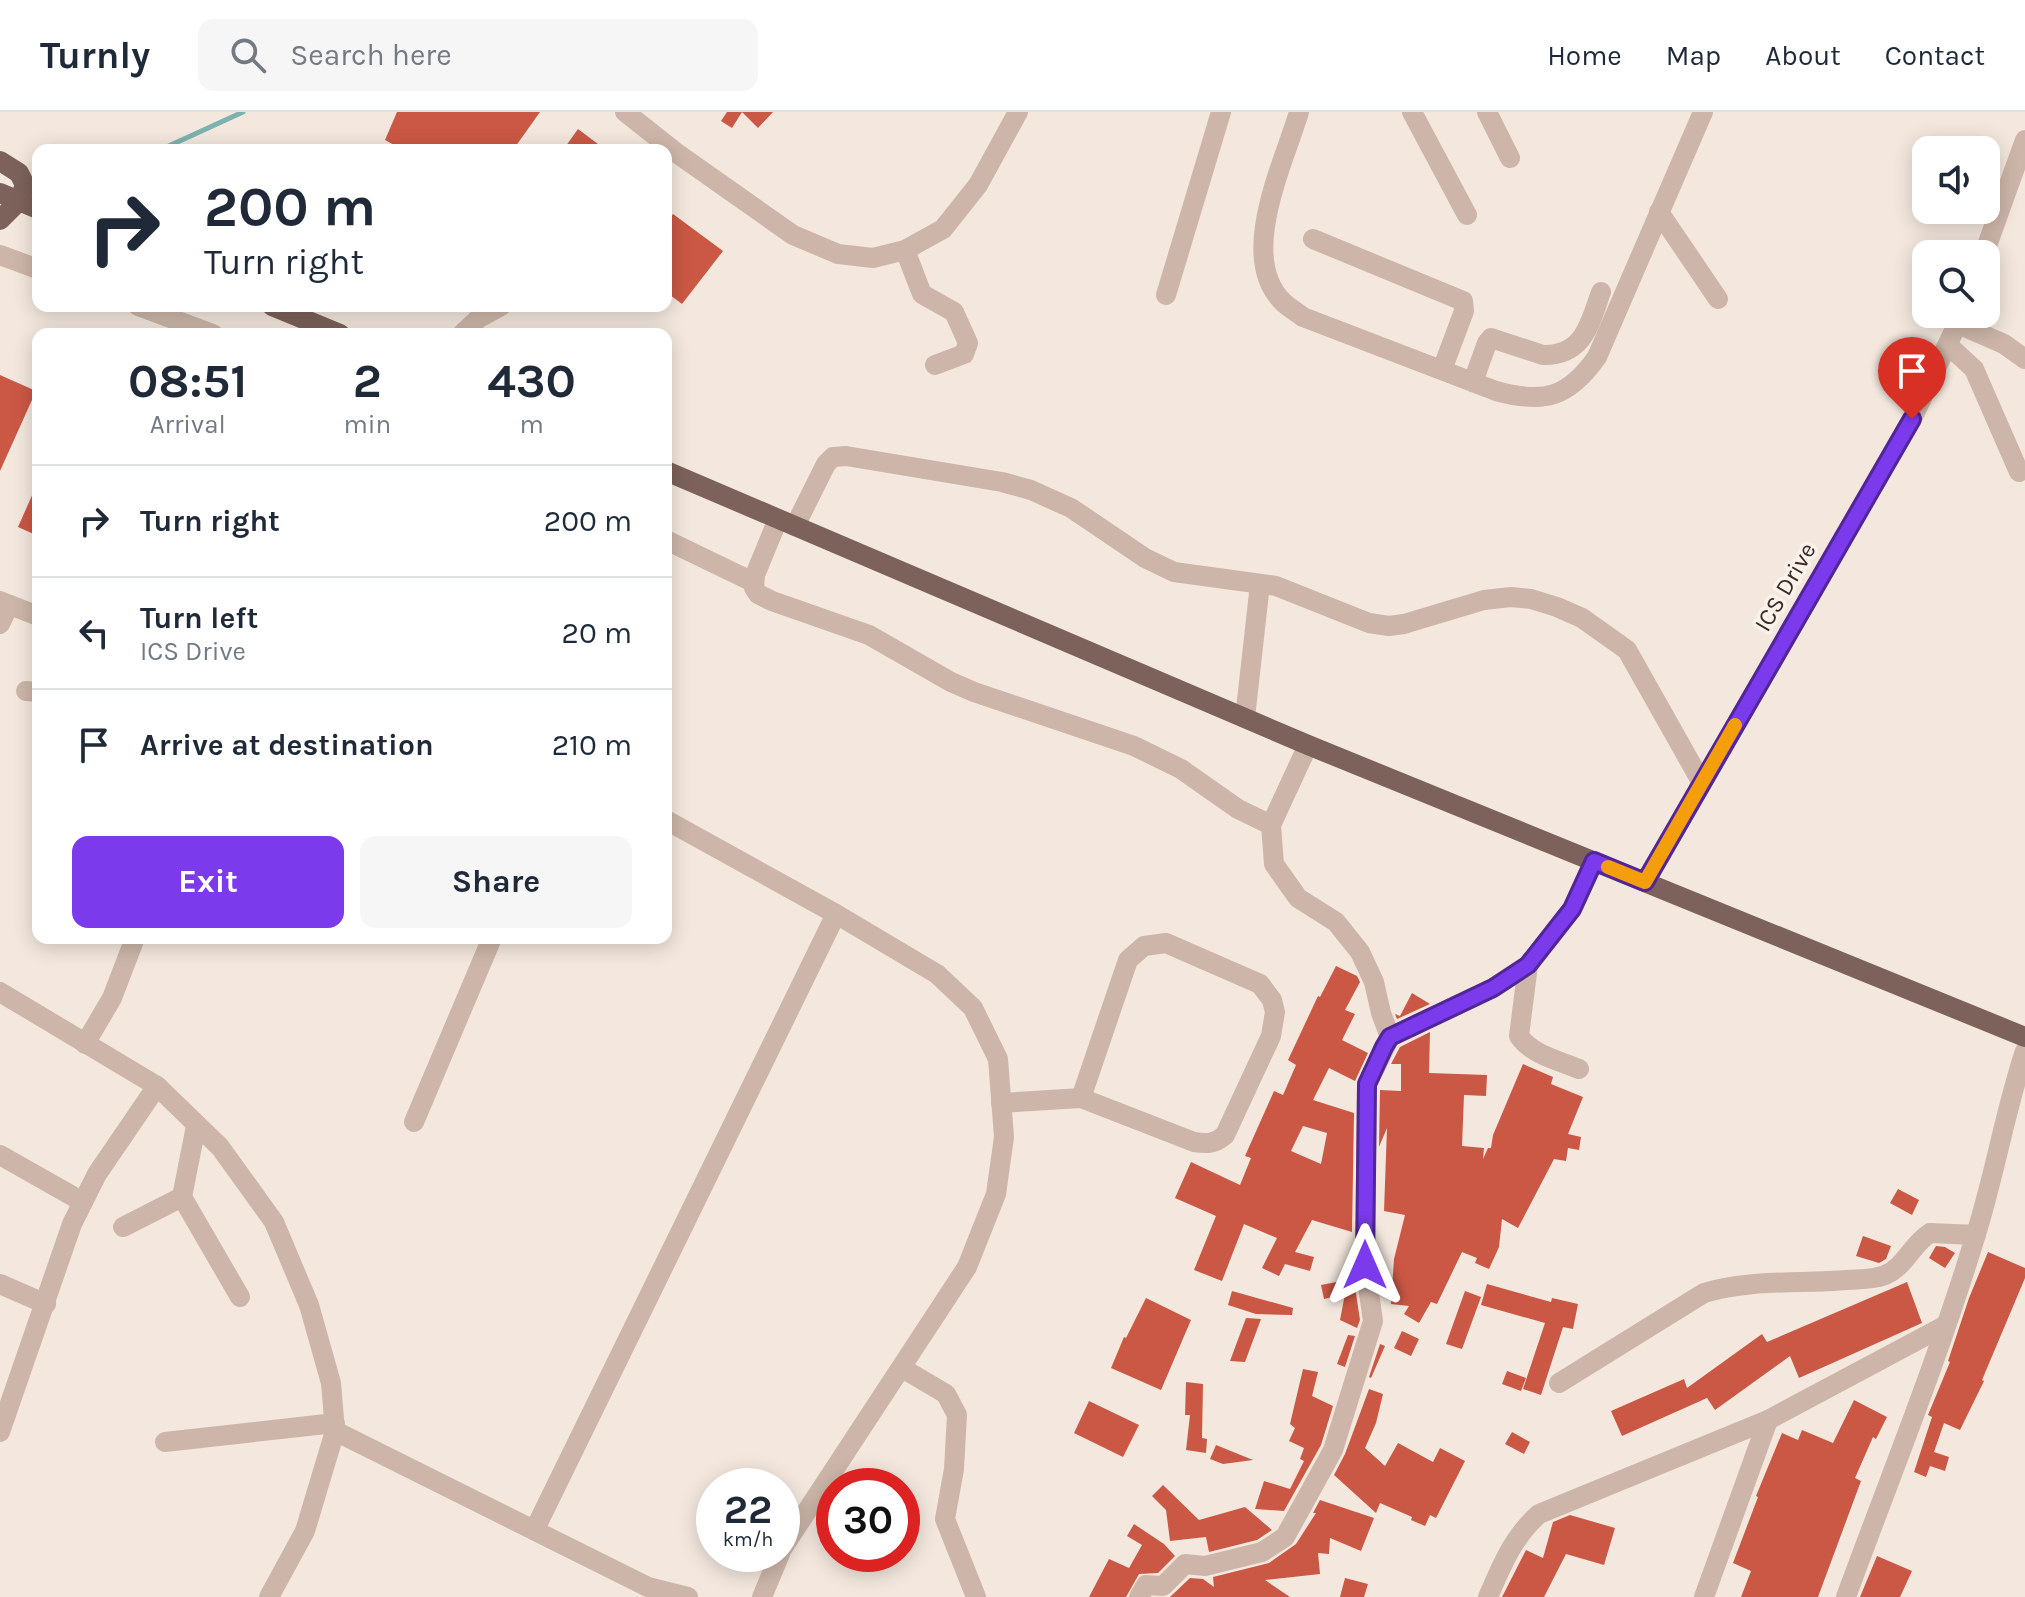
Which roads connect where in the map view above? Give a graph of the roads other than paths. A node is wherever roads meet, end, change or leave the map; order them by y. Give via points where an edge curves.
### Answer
1 (625, 112) edge
2 (1018, 112) edge
3 (1221, 112) edge
4 (1299, 112) edge
5 (1412, 112) edge
6 (1487, 112) edge
7 (1703, 112) edge
8 (2025, 140) edge
9 (665, 144) edge
10 (672, 149) edge
11 (1510, 158) dead end
12 (0, 161) edge
13 (19, 201) edge
14 (1659, 212) junction
15 (1467, 215) dead end
16 (0, 220) edge
17 (1313, 239) dead end
18 (1989, 240) edge
19 (905, 250) junction
20 (0, 255) edge
21 (32, 267) edge
22 (1601, 292) dead end
23 (1166, 295) dead end
24 (1718, 299) dead end
25 (154, 312) edge
26 (287, 312) edge
27 (490, 312) edge
28 (197, 328) edge
29 (325, 328) edge
30 (468, 328) edge
31 (1956, 328) edge
32 (1976, 328) edge
33 (1948, 345) junction
34 (2025, 359) edge
35 (935, 365) dead end
36 (1442, 370) junction
37 (1473, 382) junction
38 (2019, 472) dead end
39 (672, 474) edge
40 (786, 522) junction
41 (672, 543) edge
42 (753, 582) junction
43 (1260, 584) junction
44 (5, 603) edge
45 (32, 614) edge
46 (0, 624) edge
47 (1245, 718) junction
48 (1308, 745) junction
49 (1702, 783) junction
50 (672, 823) edge
51 (1271, 825) junction
52 (1594, 861) junction
53 (1645, 882) junction
54 (836, 914) junction
55 (133, 944) edge
56 (489, 944) edge
57 (1528, 965) junction
58 (0, 992) edge
59 (1390, 1037) junction
60 (2025, 1037) edge
61 (85, 1044) junction
62 (2025, 1051) edge
63 (1579, 1069) dead end
64 (157, 1086) junction
65 (1081, 1098) junction
66 (1001, 1103) junction
67 (414, 1122) dead end
68 (196, 1126) junction
69 (0, 1155) edge
70 (182, 1197) junction
71 (83, 1202) junction
72 (123, 1227) dead end
73 (1976, 1235) junction
74 (0, 1284) edge
75 (240, 1297) dead end
76 (46, 1304) junction
77 (1946, 1325) junction
78 (902, 1368) junction
79 (1559, 1383) dead end
80 (1768, 1420) junction
81 (335, 1427) junction
82 (0, 1432) edge
83 (165, 1442) dead end
84 (800, 1521) edge
85 (535, 1529) junction
86 (773, 1572) edge
87 (650, 1592) edge
88 (269, 1597) edge
89 (688, 1597) edge
90 (762, 1597) edge
91 (976, 1597) edge
92 (1139, 1597) edge
93 (1488, 1597) edge
94 (1704, 1597) edge
95 (1846, 1597) edge

1 - 9 street
2 - 19 street via 978,185 943,229
3 - 23 street
4 - 36 street via 1265,220 1262,252 1281,301 1303,317
5 - 15 street
6 - 11 street
7 - 14 street
8 - 18 street
10 - 19 street via 793,235 838,254 873,258
12 - 13 main road via 24,179
13 - 16 main road
14 - 24 street
14 - 37 street via 1597,357 1584,375 1566,390 1544,398 1523,398
17 - 36 street via 1463,301
19 - 35 street via 922,294 954,312 968,343 964,354
20 - 21 street
22 - 37 street via 1579,344 1543,355 1491,338
25 - 28 street
26 - 29 main road
27 - 30 street
31 - 33 street, ICS Drive
32 - 34 street
33 - 38 street via 1974,369
33 - 49 street, ICS Drive via 1912,419
36 - 37 street
39 - 40 main road
40 - 42 street
40 - 43 street via 826,464 846,456 1031,490 1071,508 1174,572
40 - 47 main road
41 - 42 street
42 - 51 street via 764,598 869,635 974,692 1155,755
43 - 47 street
43 - 49 street via 1389,626 1511,597 1582,618 1627,650
44 - 45 street
44 - 46 street
47 - 48 main road
48 - 51 street
48 - 52 main road
49 - 53 street, ICS Drive
50 - 54 street
51 - 59 street via 1274,864 1298,898 1336,922 1360,952
52 - 53 main road
52 - 57 street via 1572,909
53 - 60 main road
54 - 66 street via 937,974 973,1008 998,1059
54 - 85 street
55 - 61 street via 112,998
56 - 67 street
57 - 59 street via 1493,988
57 - 63 street via 1519,1036 1535,1051
58 - 61 street
59 - 92 street via 1367,1084 1365,1265 1373,1321 1333,1450 1285,1537 1262,1552 1205,1566 1185,1564 1163,1586 1146,1585
61 - 64 street
62 - 73 street
64 - 68 street
64 - 71 street
65 - 65 street via 1128,960 1144,946 1166,943 1260,984 1272,1000 1271,1036 1217,1142 1194,1142
65 - 66 street
66 - 78 street via 1004,1137 996,1194 967,1267
68 - 70 street
68 - 81 street via 220,1147 274,1222 309,1305 331,1383
69 - 71 street
70 - 72 street
70 - 75 street
71 - 76 street
73 - 77 street
73 - 79 street via 1930,1233 1897,1268 1877,1278 1748,1284 1704,1293
74 - 76 street
76 - 82 street
77 - 80 street
77 - 95 street
78 - 84 street
78 - 91 street via 946,1394 957,1415 945,1519
80 - 93 street via 1539,1514 1509,1548
80 - 94 street
81 - 83 street
81 - 85 street
81 - 88 street via 305,1531
85 - 87 street
86 - 90 street
87 - 89 street

